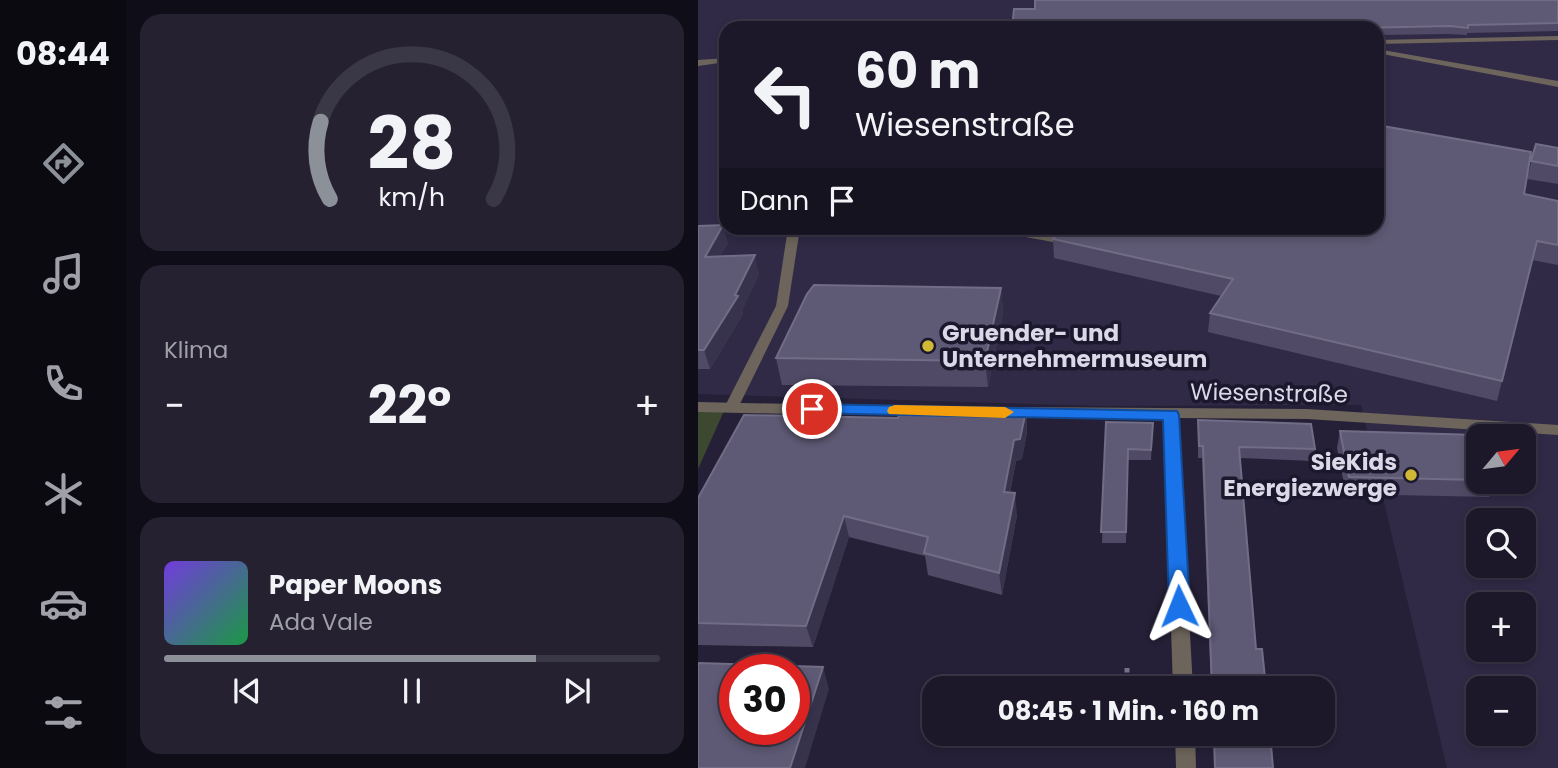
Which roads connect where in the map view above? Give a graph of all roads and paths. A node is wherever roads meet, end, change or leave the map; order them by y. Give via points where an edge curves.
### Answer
1 (1558, 38) edge
2 (1420, 41) junction
3 (1384, 42) edge
4 (1384, 52) edge
5 (1436, 60) junction
6 (719, 61) edge
7 (698, 63) edge
8 (1558, 84) edge
9 (793, 235) edge
10 (1031, 235) edge
11 (1053, 239) edge
12 (698, 407) edge
13 (731, 408) junction
14 (794, 409) dead end
15 (812, 409) dead end
16 (936, 411) edge
17 (991, 412) edge
18 (1171, 415) junction
19 (1558, 430) edge
20 (1127, 668) dead end
21 (1127, 676) edge
22 (1182, 676) edge
23 (1185, 746) edge
24 (1186, 768) edge

1 - 2 street
2 - 3 street
2 - 5 street
4 - 5 street
5 - 8 street
6 - 7 street
9 - 13 street via 781,306
10 - 11 street
12 - 13 street
13 - 14 street
15 - 16 street
17 - 18 street, Wiesenstraße
18 - 19 street, Wiesenstraße via 1307,414
18 - 22 street
20 - 21 path
23 - 24 street

